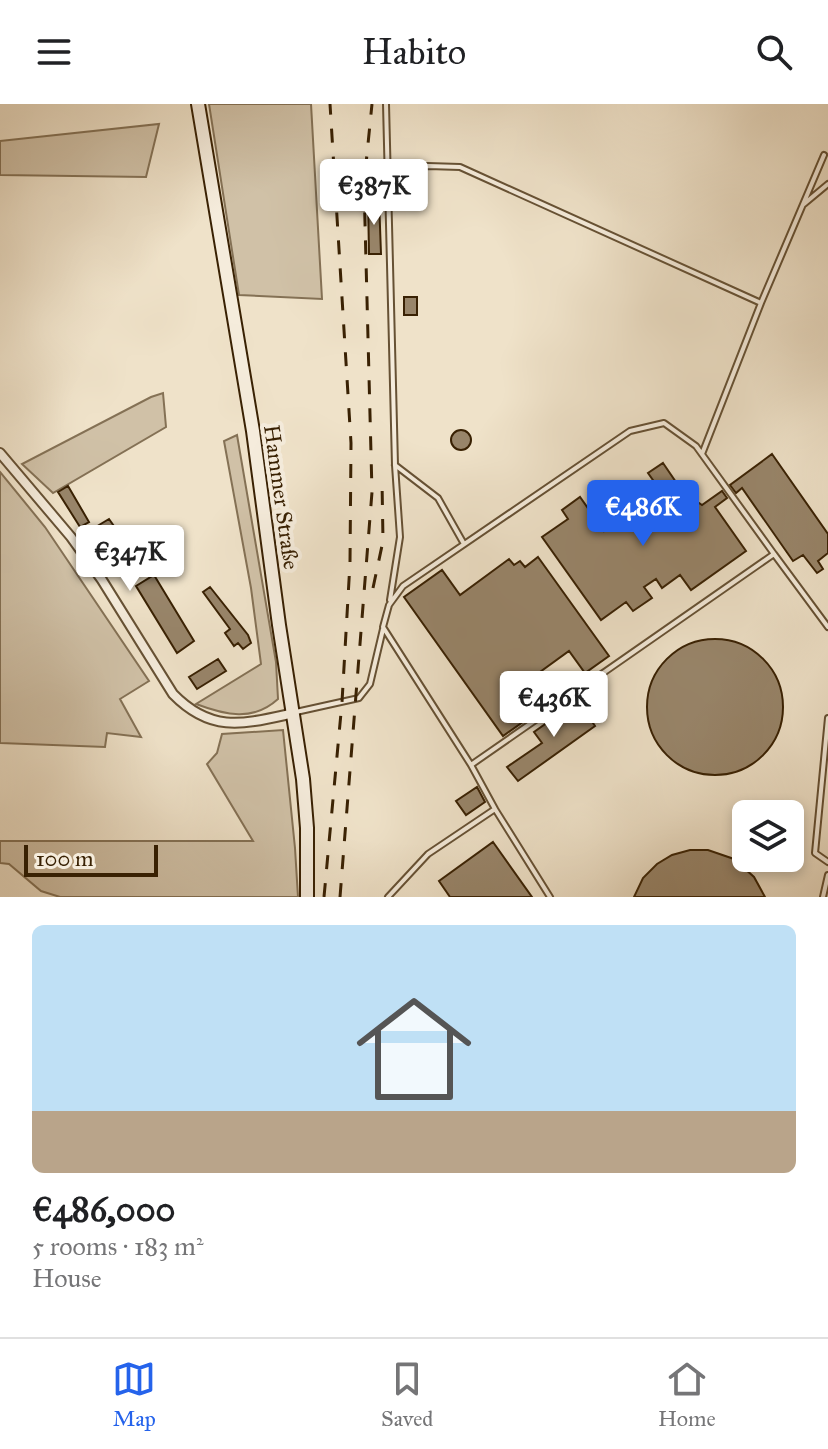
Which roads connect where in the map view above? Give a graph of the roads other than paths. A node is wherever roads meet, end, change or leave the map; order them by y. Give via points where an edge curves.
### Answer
1 (198, 104) edge
2 (386, 104) edge
3 (824, 155) dead end
4 (387, 171) junction
5 (828, 184) edge
6 (803, 206) junction
7 (761, 303) junction
8 (0, 453) edge
9 (702, 454) junction
10 (395, 465) junction
11 (464, 544) junction
12 (774, 554) junction
13 (389, 605) junction
14 (383, 627) junction
15 (828, 627) edge
16 (294, 713) junction
17 (828, 718) edge
18 (471, 765) junction
19 (495, 809) junction
20 (828, 862) edge
21 (828, 875) edge
22 (390, 896) edge
23 (307, 897) edge
24 (550, 897) edge
25 (823, 897) edge

1 - 16 main road, Hammer Straße
2 - 4 lane
3 - 6 lane
4 - 7 lane via 460,167
4 - 10 lane
5 - 6 lane
6 - 7 lane
7 - 9 lane
8 - 16 street via 95,569 185,706 219,723
9 - 11 lane via 664,423 630,431
9 - 12 lane
10 - 11 lane via 438,498
10 - 13 lane via 400,537
11 - 13 lane via 403,586
12 - 15 lane
12 - 18 lane
13 - 14 lane
14 - 16 lane via 370,684 359,698
14 - 18 lane
16 - 23 main road, Hammer Straße via 307,828
17 - 20 lane via 815,853
18 - 19 lane
19 - 22 lane via 428,854
19 - 24 lane
21 - 25 lane

